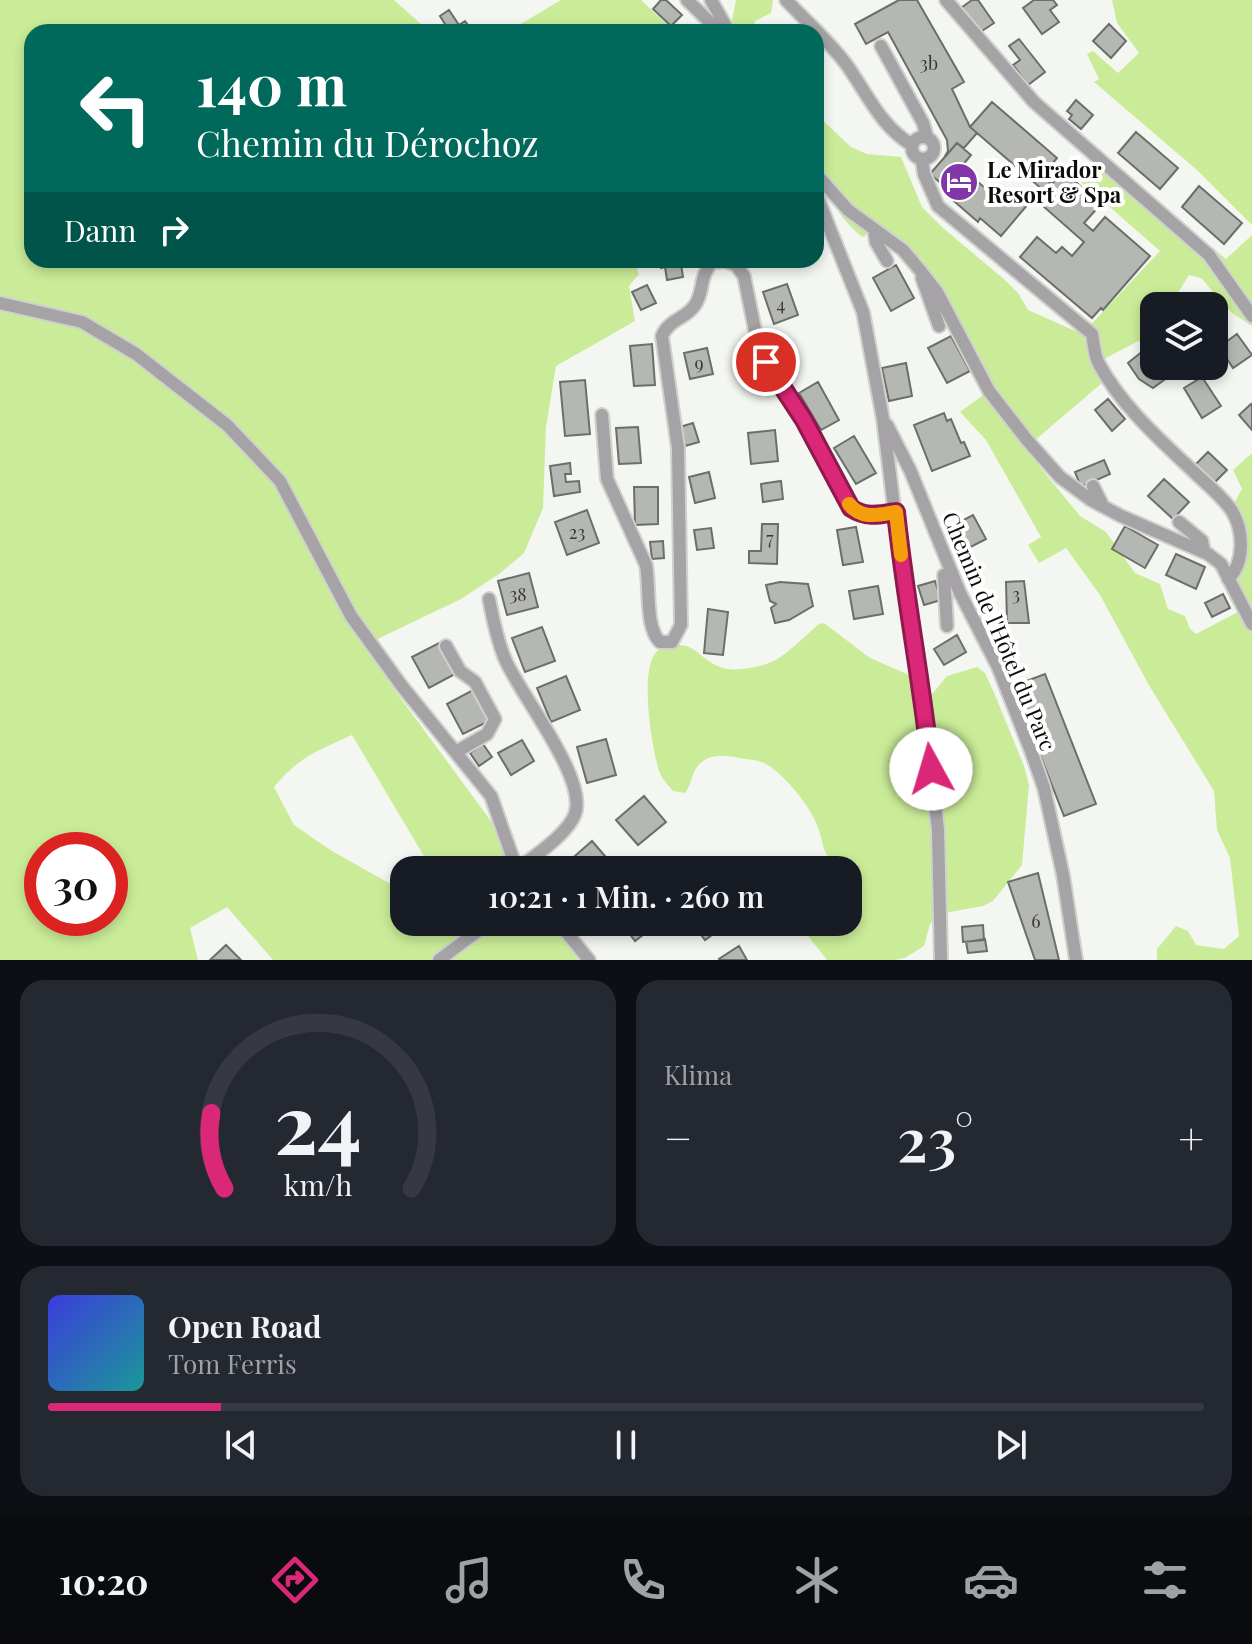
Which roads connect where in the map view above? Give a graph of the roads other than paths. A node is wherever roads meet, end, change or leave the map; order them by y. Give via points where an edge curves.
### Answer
1 (687, 0) edge
2 (711, 0) edge
3 (786, 0) edge
4 (946, 0) edge
5 (712, 24) edge
6 (724, 24) edge
7 (808, 24) edge
8 (824, 41) edge
9 (881, 46) dead end
10 (927, 137) junction
11 (912, 145) junction
12 (922, 160) junction
13 (824, 183) edge
14 (824, 214) edge
15 (874, 229) junction
16 (887, 261) dead end
17 (707, 268) edge
18 (738, 268) edge
19 (920, 271) junction
20 (0, 303) edge
21 (1252, 316) edge
22 (939, 326) dead end
23 (602, 415) dead end
24 (883, 419) junction
25 (1093, 486) dead end
26 (1103, 506) junction
27 (896, 512) junction
28 (1179, 522) dead end
29 (1204, 552) junction
30 (951, 572) junction
31 (1228, 579) junction
32 (489, 599) dead end
33 (1252, 624) edge
34 (947, 626) dead end
35 (446, 646) dead end
36 (456, 752) junction
37 (512, 856) edge
38 (533, 856) edge
39 (471, 936) edge
40 (569, 936) edge
41 (439, 960) edge
42 (589, 960) edge
43 (941, 960) edge
44 (1076, 960) edge

1 - 5 street
2 - 6 street
3 - 7 street
4 - 21 street via 1034,102 1209,255
8 - 11 street via 882,121
9 - 10 street
10 - 11 street
10 - 12 street via 933,152
11 - 12 street
12 - 31 street via 938,206 1092,334 1097,361 1112,383 1151,431 1232,511 1241,557
13 - 15 street
14 - 24 street via 863,312
15 - 16 street
15 - 19 street via 903,250
17 - 23 street via 694,307 666,325 662,336 678,448 681,625 666,644 653,634 646,565 607,479
18 - 27 street via 766,362 851,508 861,515
19 - 22 street
19 - 26 street via 937,292 989,391 1027,440 1060,477
20 - 36 street via 82,322 136,354 227,425 280,481 351,616
24 - 27 street
24 - 30 street, Chemin de l'Hôtel du Parc via 905,457
25 - 26 street
26 - 29 street
27 - 43 street via 938,830
28 - 29 street via 1202,541
29 - 31 street via 1221,564
30 - 34 street via 944,575
30 - 44 street, Chemin de l'Hôtel du Parc via 998,667 1044,788
31 - 33 street
32 - 38 street via 505,660 557,747 578,803 571,823
35 - 36 street via 460,671 475,682 495,719 487,734
36 - 37 street via 491,796
39 - 41 street
40 - 42 street

